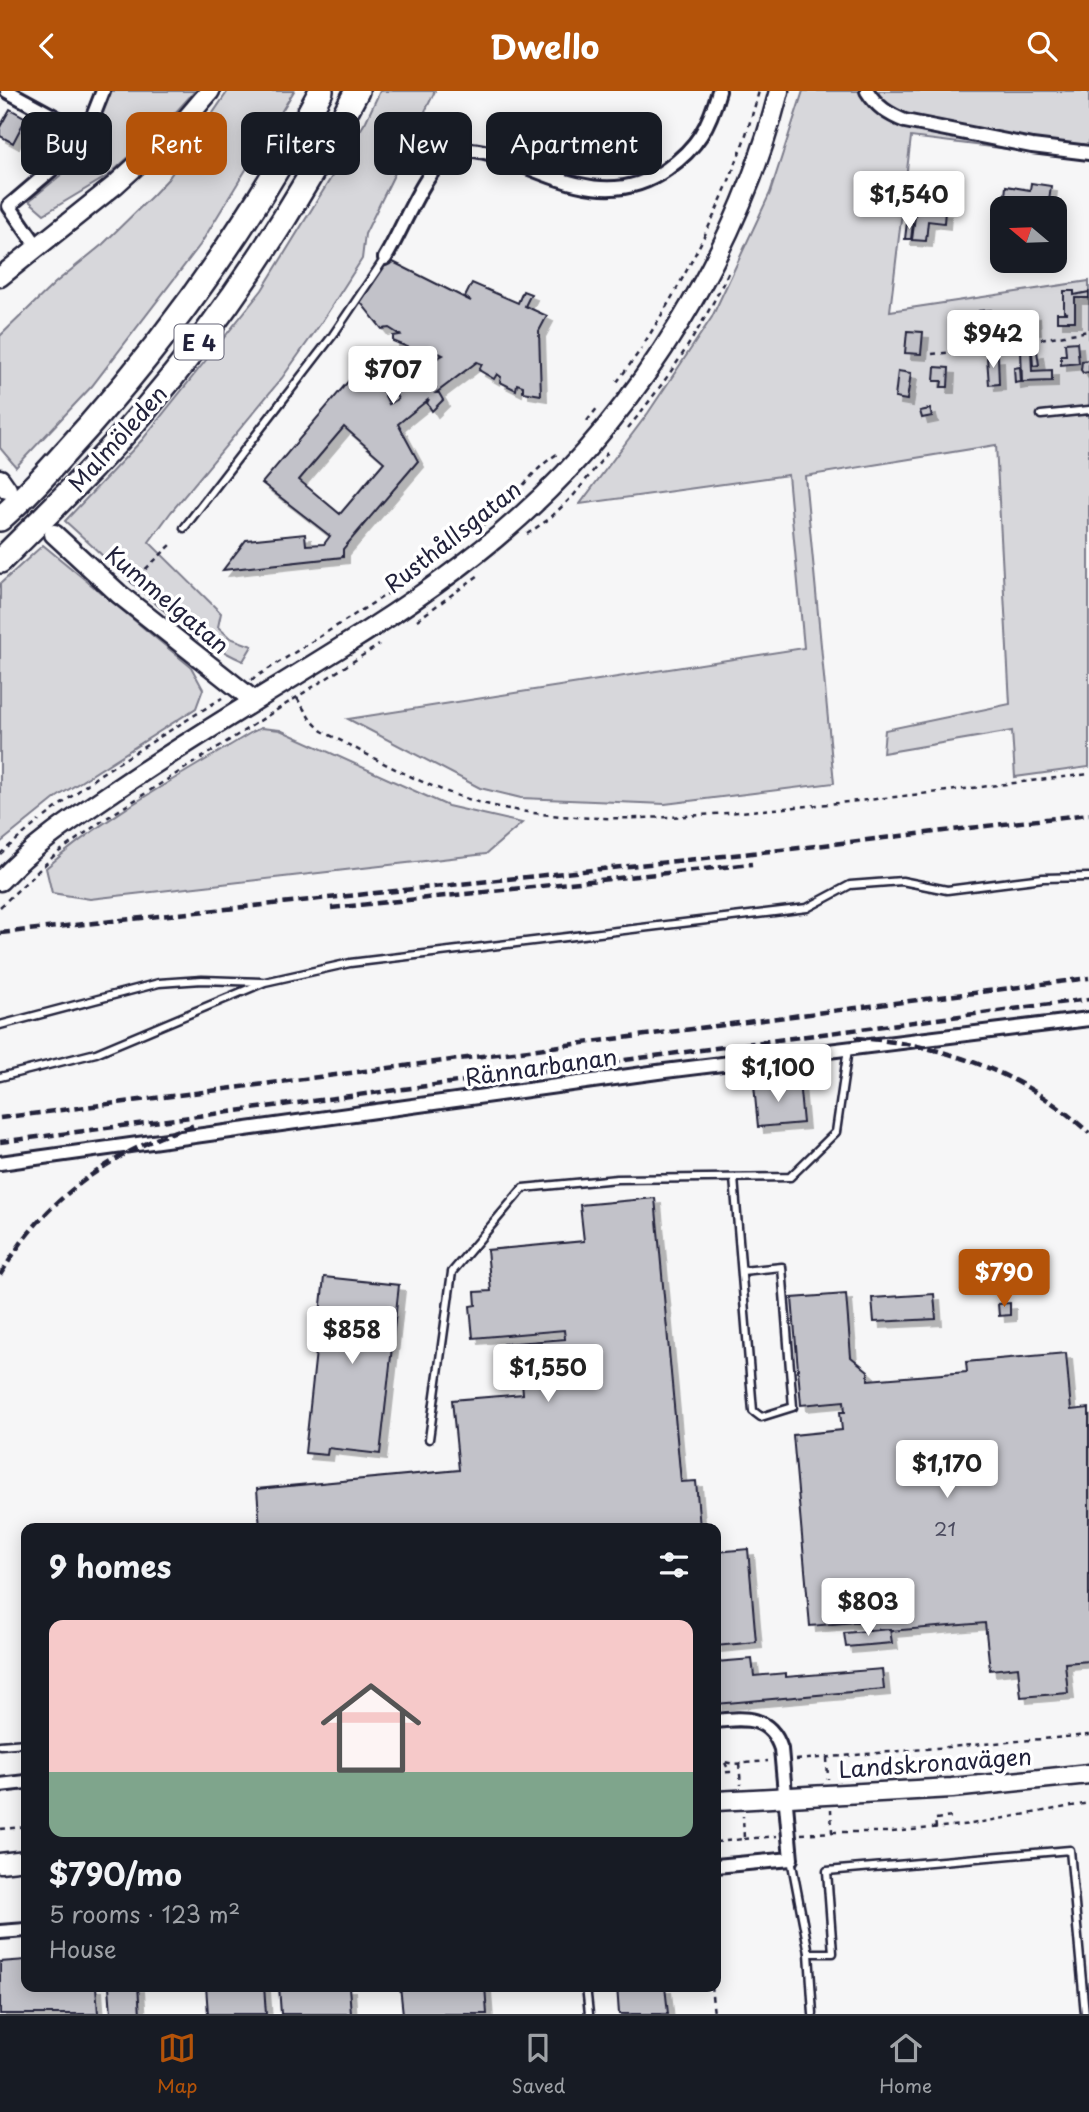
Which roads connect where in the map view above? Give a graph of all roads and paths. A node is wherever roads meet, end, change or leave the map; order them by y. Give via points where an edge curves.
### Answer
1 (7, 91) edge
2 (103, 91) edge
3 (210, 91) edge
4 (321, 91) edge
5 (357, 91) edge
6 (719, 91) edge
7 (759, 91) edge
8 (779, 91) edge
9 (867, 91) edge
10 (46, 112) edge
11 (95, 112) edge
12 (1089, 153) edge
13 (45, 175) edge
14 (4, 209) edge
15 (37, 246) junction
16 (385, 258) joint
17 (733, 263) dead end
18 (0, 277) edge
19 (1089, 331) edge
20 (932, 354) dead end
21 (616, 384) dead end
22 (601, 403) dead end
23 (1089, 409) edge
24 (1041, 415) dead end
25 (586, 422) dead end
26 (628, 428) dead end
27 (565, 447) dead end
28 (612, 447) dead end
29 (0, 519) edge
30 (184, 528) dead end
31 (54, 534) dead end
32 (528, 534) dead end
33 (174, 542) dead end
34 (0, 561) edge
35 (479, 575) dead end
36 (119, 594) junction
37 (412, 623) dead end
38 (389, 638) dead end
39 (286, 680) junction
40 (238, 688) junction
41 (297, 698) junction
42 (253, 700) junction
43 (1089, 774) edge
44 (0, 854) edge
45 (1089, 877) edge
46 (0, 881) edge
47 (0, 907) edge
48 (265, 982) junction
49 (1089, 1019) edge
50 (0, 1025) edge
51 (848, 1049) junction
52 (0, 1077) edge
53 (0, 1163) edge
54 (734, 1178) junction
55 (742, 1271) junction
56 (429, 1439) dead end
57 (721, 1721) edge
58 (1089, 1735) edge
59 (21, 1743) edge
60 (0, 1745) edge
61 (827, 1758) junction
62 (782, 1760) junction
63 (721, 1762) edge
64 (726, 1763) junction
65 (721, 1773) edge
66 (1089, 1774) edge
67 (21, 1783) edge
68 (0, 1785) edge
69 (830, 1795) junction
70 (785, 1797) junction
71 (721, 1801) edge
72 (1089, 1803) edge
73 (953, 1817) dead end
74 (21, 1827) edge
75 (936, 1828) junction
76 (0, 1829) edge
77 (832, 1832) junction
78 (789, 1835) junction
79 (744, 1839) dead end
80 (791, 1859) junction
81 (21, 1861) edge
82 (0, 1863) edge
83 (721, 1865) edge
84 (21, 1930) edge
85 (0, 1932) edge
86 (809, 1954) junction
87 (587, 1992) edge
88 (712, 1992) edge
89 (589, 2014) edge
90 (714, 2014) edge
91 (813, 2014) edge
92 (1085, 2014) edge

1 - 10 street
2 - 11 street
3 - 15 main road via 181,125 116,185
4 - 29 highway, Malmöleden / E 4 via 291,147 201,287 118,393
5 - 34 highway, Malmöleden / E 4 via 293,204 223,310 137,419
6 - 16 street via 701,137 671,166 638,184 590,187 485,152 462,149 450,154 435,166
7 - 21 path via 730,180 692,263
8 - 39 main road, Rusthållsgatan via 747,185 709,270 626,402 554,485 482,549 423,594
9 - 12 street via 877,106 905,121
13 - 14 street
14 - 15 street
15 - 18 main road
16 - 30 lane via 333,335
17 - 26 path via 707,315
19 - 20 path
22 - 25 path
23 - 24 lane
27 - 40 path via 469,537
28 - 32 path via 573,495
31 - 36 main road, Kummelgatan
33 - 36 path
35 - 37 path
36 - 40 main road, Kummelgatan
38 - 41 path
39 - 41 path
39 - 42 main road, Rusthållsgatan
40 - 42 main road, Kummelgatan
40 - 44 path via 99,775
41 - 43 path via 322,731 442,790 542,814 684,817
41 - 47 path via 102,821 56,854
42 - 46 main road, Rusthållsgatan via 56,831
45 - 48 lane via 947,890 902,881 850,885 807,908 350,963
48 - 50 lane via 159,983
48 - 52 lane via 96,1053
49 - 51 street, Rännarbanan
51 - 53 street, Rännarbanan via 665,1070
51 - 54 lane via 836,1132 790,1177
54 - 55 lane
54 - 56 lane via 617,1179 523,1188 452,1272
55 - 55 lane via 782,1267 793,1407 761,1417 753,1411
57 - 62 street via 763,1724 778,1739
58 - 61 path
59 - 60 lane
61 - 62 path
61 - 69 path
62 - 64 path
62 - 70 street
63 - 64 path
64 - 65 path via 730,1772
66 - 69 main road, Landskronavägen
67 - 68 street
69 - 70 main road, Landskronavägen
69 - 77 path
70 - 71 main road, Landskronavägen
70 - 78 street
72 - 75 path
73 - 75 path via 935,1819
74 - 76 path
75 - 77 path
77 - 78 path
78 - 79 path
78 - 80 street
80 - 83 street
80 - 86 lane
81 - 82 main road
84 - 85 street
86 - 91 lane
86 - 92 lane via 833,1953 827,1871 1070,1850
87 - 89 lane
88 - 90 path

